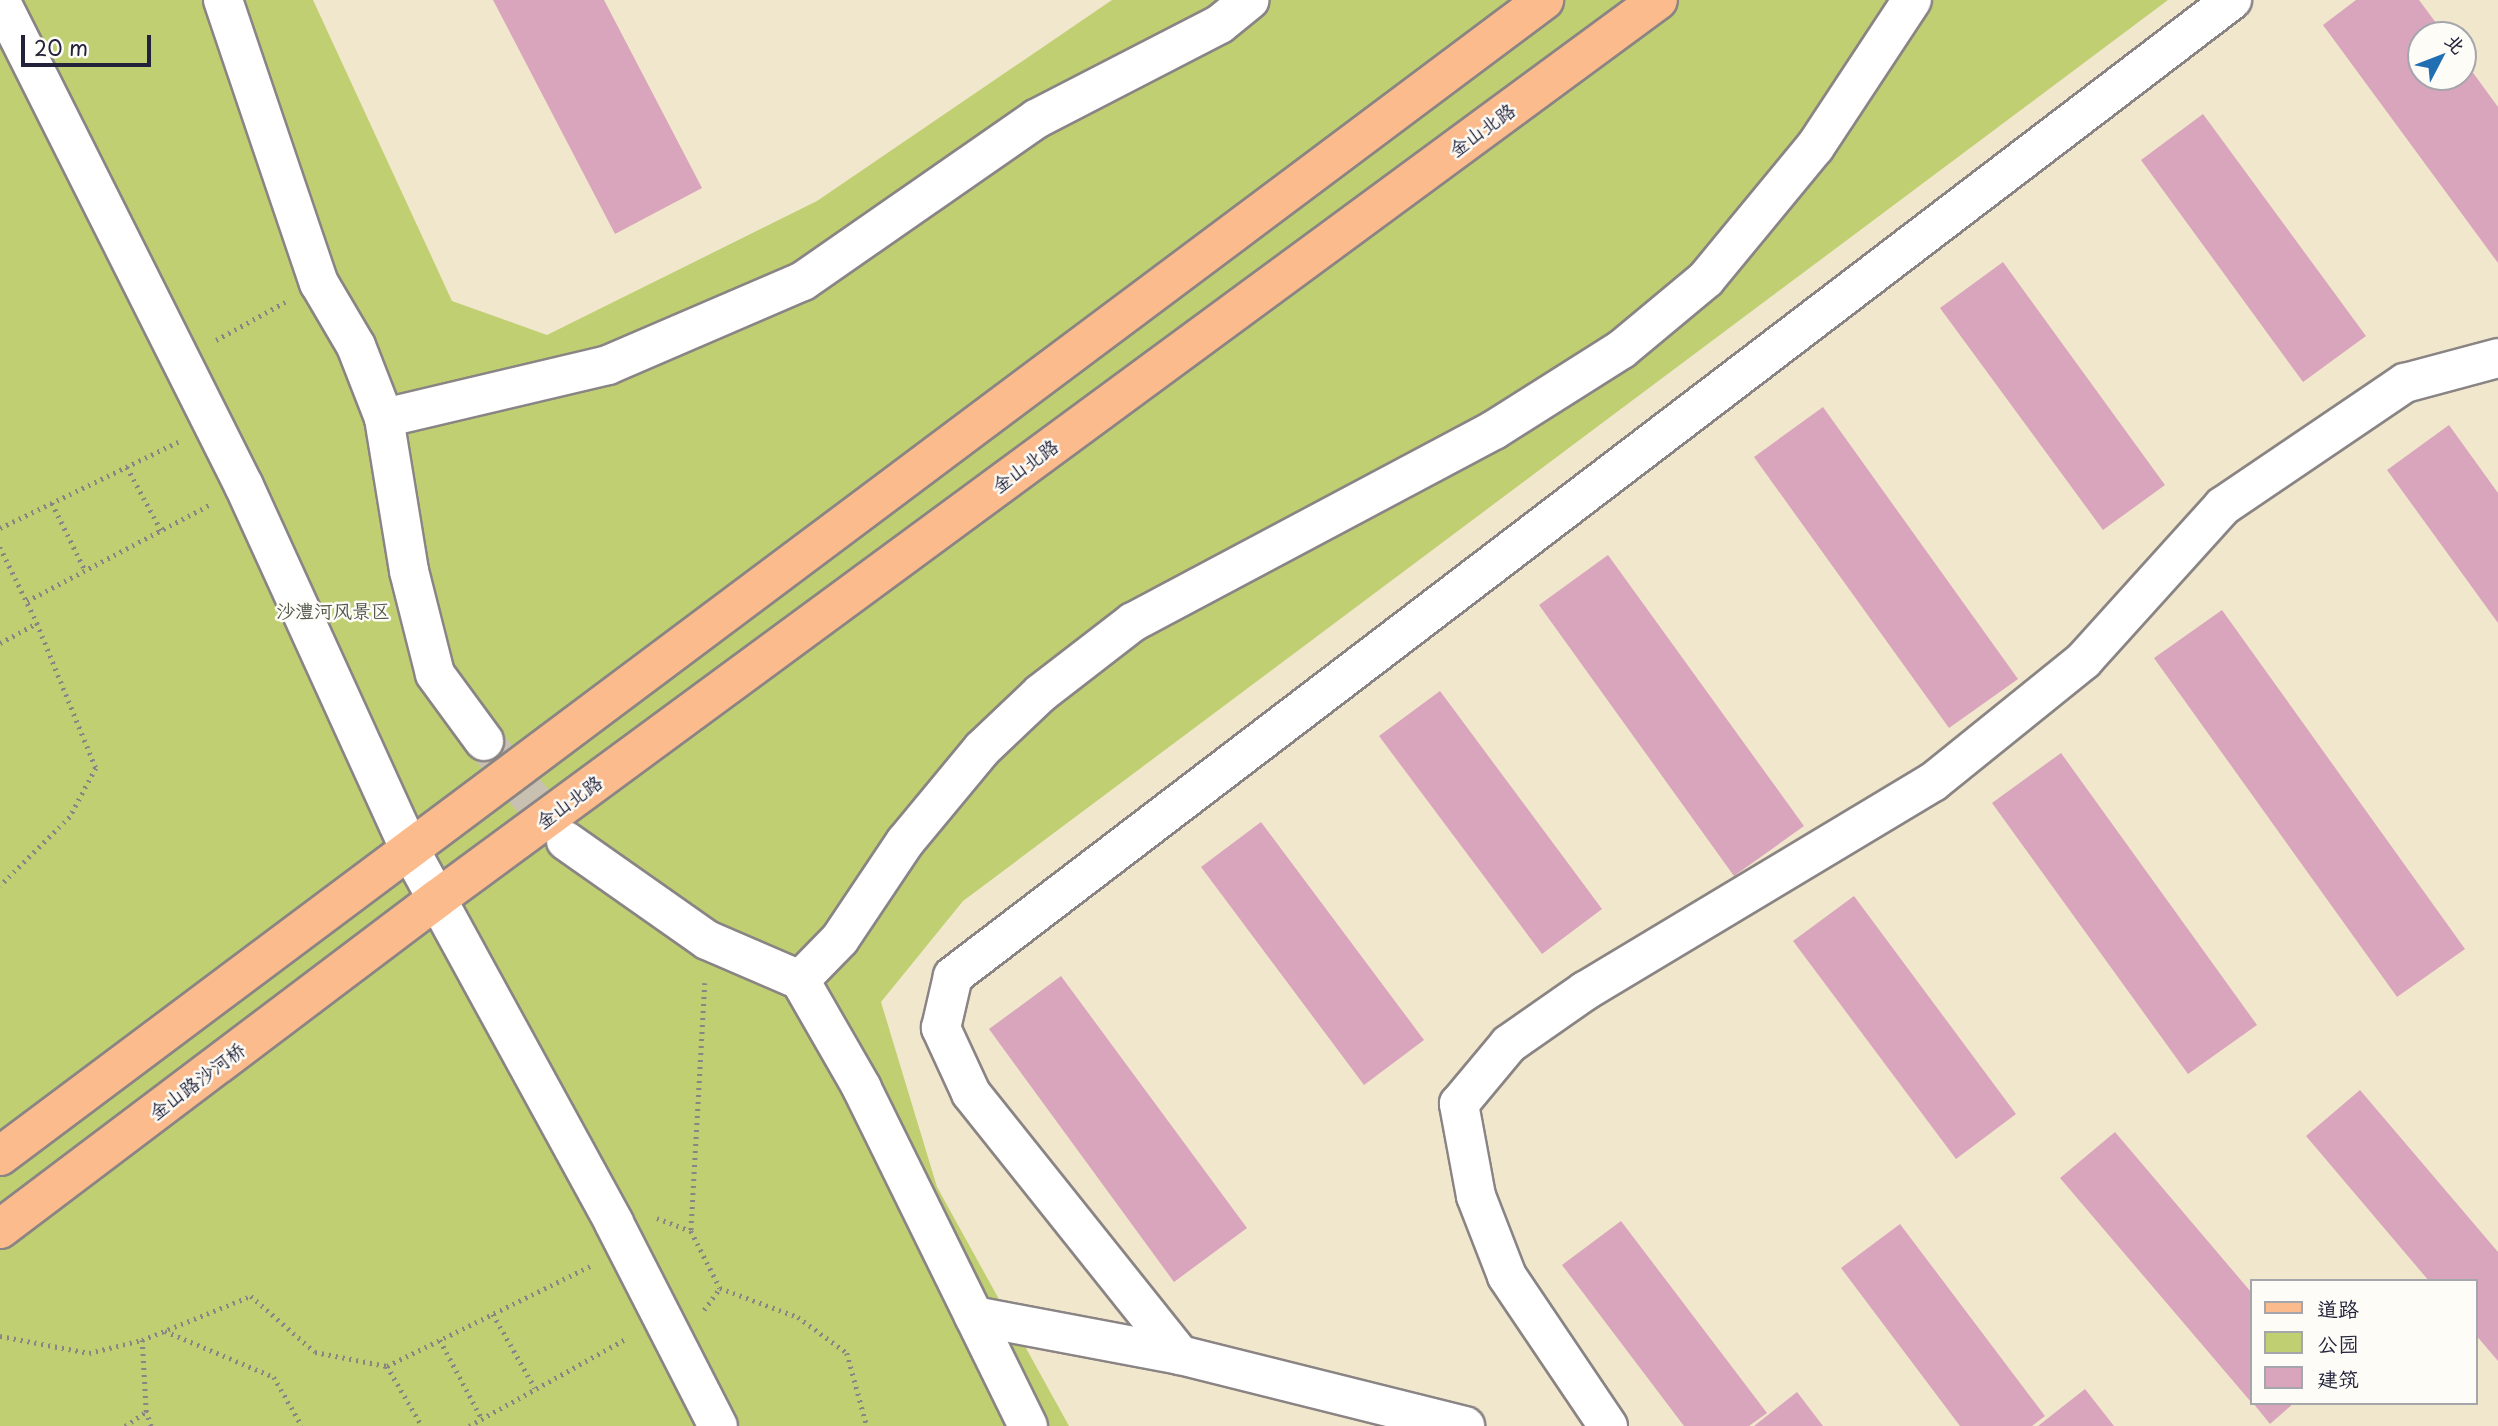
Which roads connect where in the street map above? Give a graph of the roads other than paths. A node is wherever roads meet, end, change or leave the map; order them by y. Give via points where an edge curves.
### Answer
1 (0, 0) edge
2 (223, 0) edge
3 (1250, 0) edge
4 (1545, 0) edge
5 (1658, 0) edge
6 (1912, 0) edge
7 (2232, 0) edge
8 (2498, 358) edge
9 (384, 418) junction
10 (484, 741) tunnel mouth
11 (566, 841) tunnel mouth
12 (409, 849) junction
13 (437, 899) junction
14 (394, 933) joint
15 (800, 980) junction
16 (0, 1156) edge
17 (0, 1229) edge
18 (974, 1316) junction
19 (1180, 1355) junction
20 (718, 1426) edge
21 (1028, 1426) edge
22 (1465, 1426) edge
23 (1608, 1426) edge

1 - 12 street via 244,486
2 - 9 street via 319,283 356,346
3 - 9 street via 1220,24 1036,119 803,281 608,365
4 - 12 main road
5 - 13 main road, 金山北路
6 - 15 street via 1815,147 1706,279 1622,349 1506,422 1133,622 1041,693 982,749 905,842 840,939
7 - 19 street via 953,976 941,1028 971,1093
8 - 23 street via 2405,383 2223,506 2084,660 1933,782 1585,991 1509,1044 1459,1104 1476,1196 1507,1276
9 - 10 street via 409,571 436,674
11 - 15 street via 707,940
12 - 13 street
12 - 16 main road
13 - 14 main road, 金山北路
13 - 20 street
14 - 17 main road, 金山路沙河桥
15 - 18 street via 862,1088
18 - 19 street
18 - 21 street
19 - 22 street

